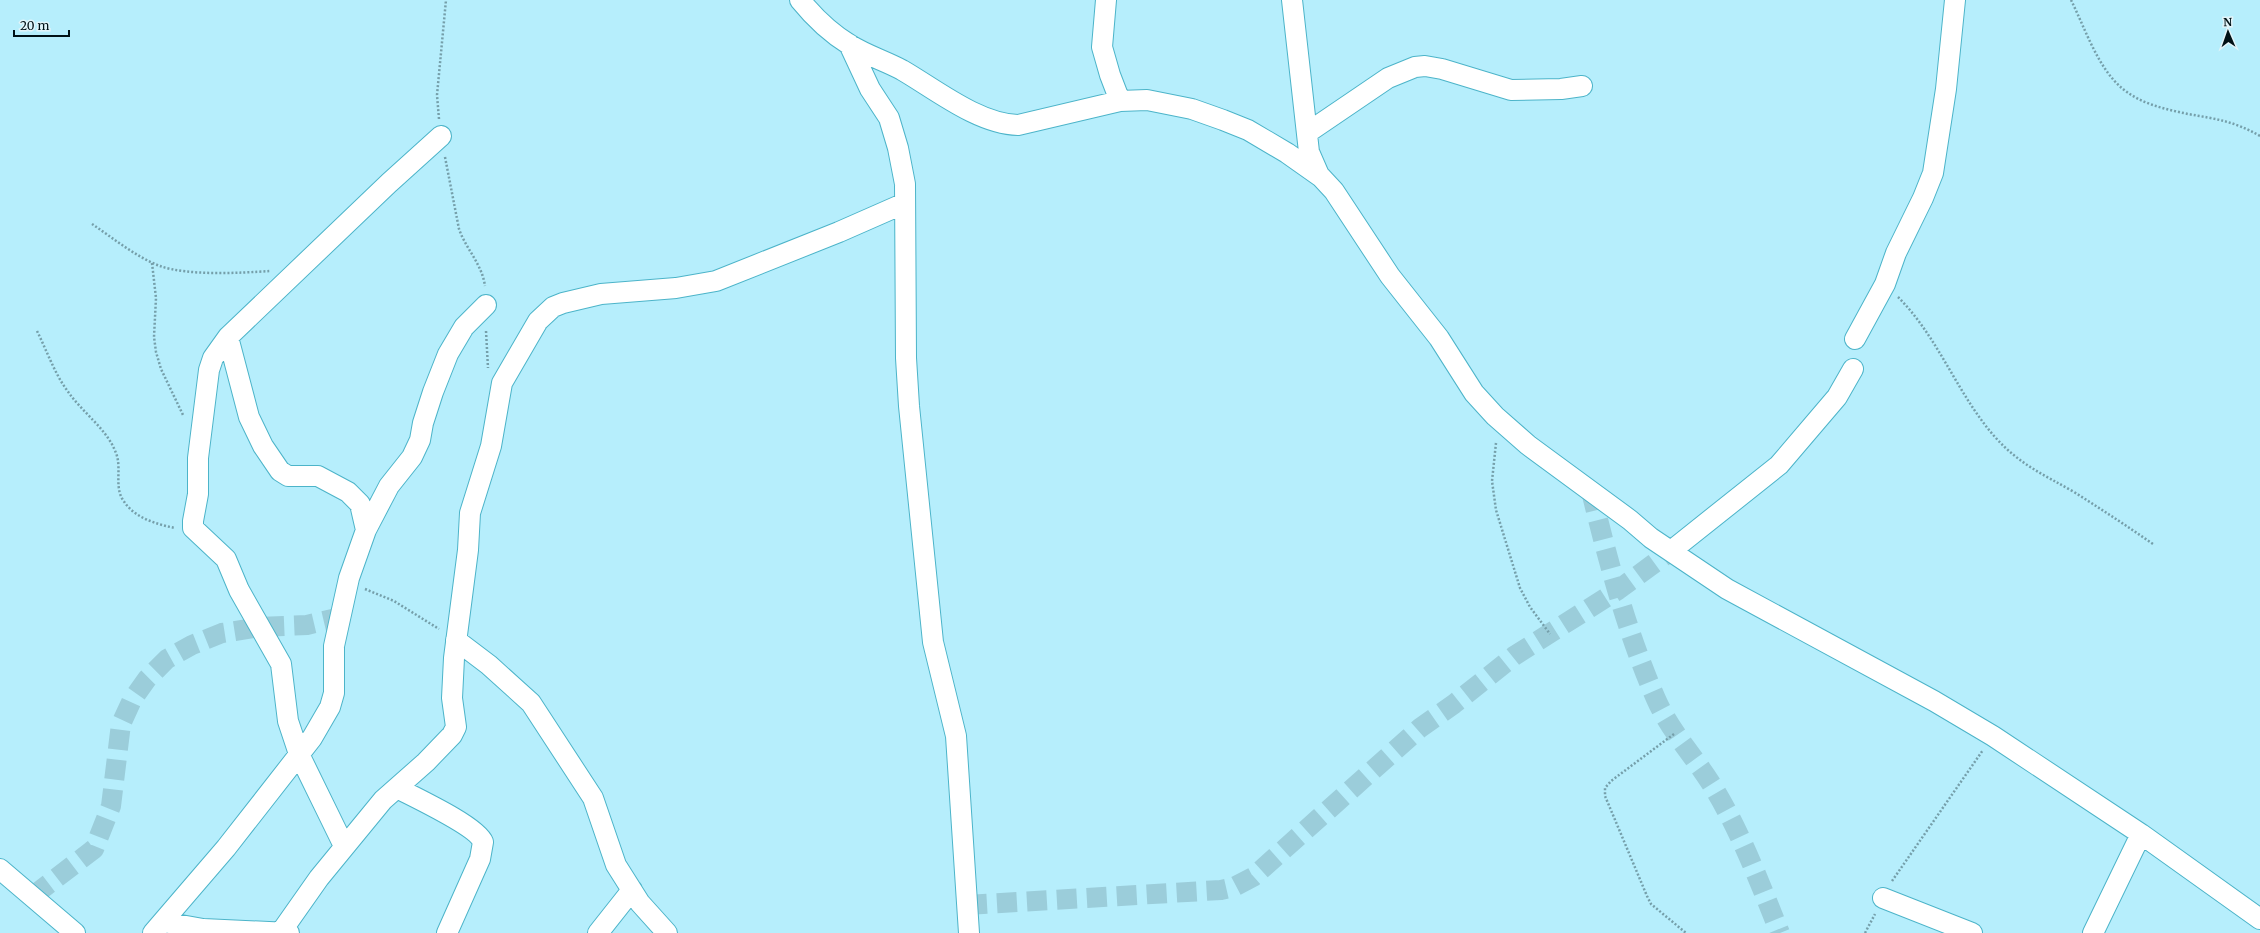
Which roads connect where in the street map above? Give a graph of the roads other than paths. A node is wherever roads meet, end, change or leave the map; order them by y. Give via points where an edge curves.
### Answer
1 (800, 0) edge
2 (1106, 0) edge
3 (1292, 0) edge
4 (1955, 0) edge
5 (849, 44) junction
6 (1582, 86) dead end
7 (1120, 101) junction
8 (1306, 133) junction
9 (441, 136) road end
10 (1321, 178) junction
11 (905, 203) junction
12 (486, 305) road end
13 (228, 337) junction
14 (1855, 339) dead end
15 (1853, 369) dead end
16 (366, 530) junction
17 (1671, 551) junction
18 (456, 640) junction
19 (299, 754) junction
20 (397, 788) junction
21 (2141, 834) junction
22 (344, 846) junction
23 (0, 869) edge
24 (632, 890) junction
25 (1883, 898) road end
26 (2260, 919) edge
27 (158, 927) edge
28 (75, 933) edge
29 (285, 933) edge
30 (447, 933) edge
31 (598, 933) edge
32 (667, 933) edge
33 (969, 933) edge
34 (1972, 933) edge
35 (2093, 933) edge

1 - 5 street
2 - 7 street via 1102,47
3 - 8 street
4 - 14 street via 1945,97 1933,172 1896,253 1885,284
5 - 7 street via 902,70 968,109 1003,123 1018,125
5 - 11 street via 870,89 889,118 902,164
6 - 8 street via 1511,90 1442,69 1415,67 1388,78
7 - 10 street via 1162,102 1223,120 1248,130 1287,153
8 - 10 street via 1309,152
9 - 13 street via 388,183
10 - 17 street via 1343,204 1390,276 1439,338 1474,393 1495,416 1549,461
11 - 18 street via 716,281 676,288 601,294 553,307 538,321 506,377 499,396 491,446 470,513 468,550
11 - 33 street via 906,358 909,406 933,642 956,736
12 - 16 street via 464,327 448,354 433,392 420,440 412,457 389,486
13 - 16 street via 249,417 263,446 280,471 288,476 318,476 348,492 360,504
13 - 19 street via 213,358 210,370 198,458 198,494 193,528 226,559 239,590 281,664 288,721
15 - 17 street via 1837,397 1778,465
16 - 19 street via 349,582 334,646 334,693 330,707 312,738
17 - 21 street via 1727,589 1934,701 1993,736
18 - 20 street via 452,691 456,727 447,741
18 - 24 street via 524,695 555,736 593,798 616,865
19 - 22 street
19 - 27 street via 226,848
20 - 22 street via 383,800
20 - 30 street via 477,832 483,842 480,859
21 - 26 street
21 - 35 street
22 - 29 street
23 - 28 street
24 - 31 street
24 - 32 street via 640,903
25 - 34 street
27 - 29 street

